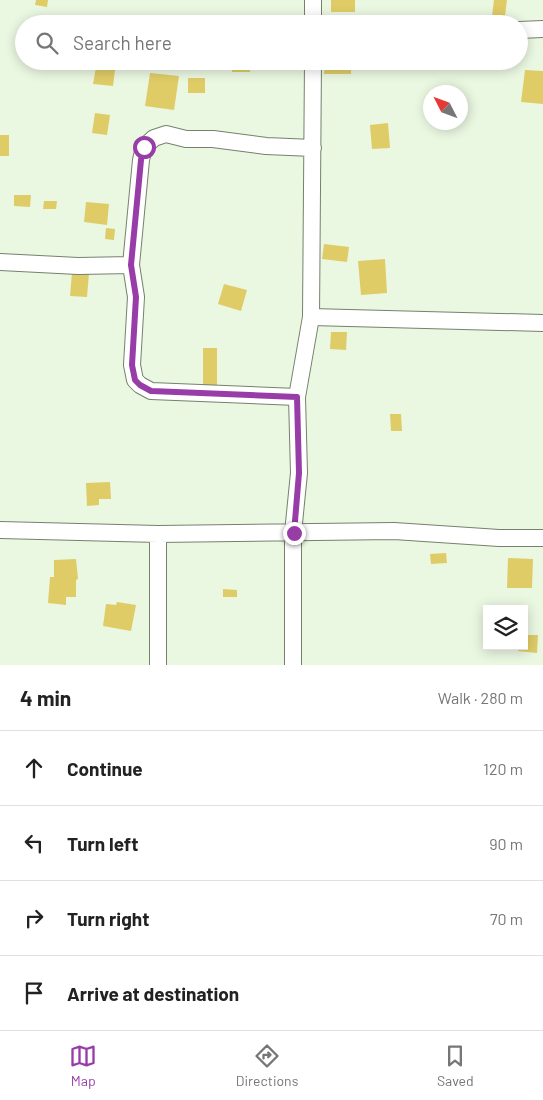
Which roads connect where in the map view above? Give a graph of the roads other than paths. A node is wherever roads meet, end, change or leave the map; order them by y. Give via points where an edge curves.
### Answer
1 (313, 0) edge
2 (313, 15) edge
3 (543, 29) edge
4 (528, 30) edge
5 (314, 70) edge
6 (313, 148) junction
7 (0, 262) edge
8 (131, 265) junction
9 (311, 317) junction
10 (543, 323) edge
11 (297, 397) junction
12 (0, 530) edge
13 (294, 533) junction
14 (158, 534) junction
15 (543, 538) edge
16 (158, 665) edge
17 (293, 665) edge

1 - 2 street
3 - 4 street
5 - 6 street
6 - 8 street via 186,139 166,134 154,138 144,147 141,160
6 - 9 street
7 - 8 street
8 - 11 street via 136,297 132,365 135,380 140,385 151,391
9 - 10 street
9 - 11 street
11 - 13 street via 299,473
12 - 14 street
13 - 14 street
13 - 15 street via 394,531
13 - 17 street
14 - 16 street

